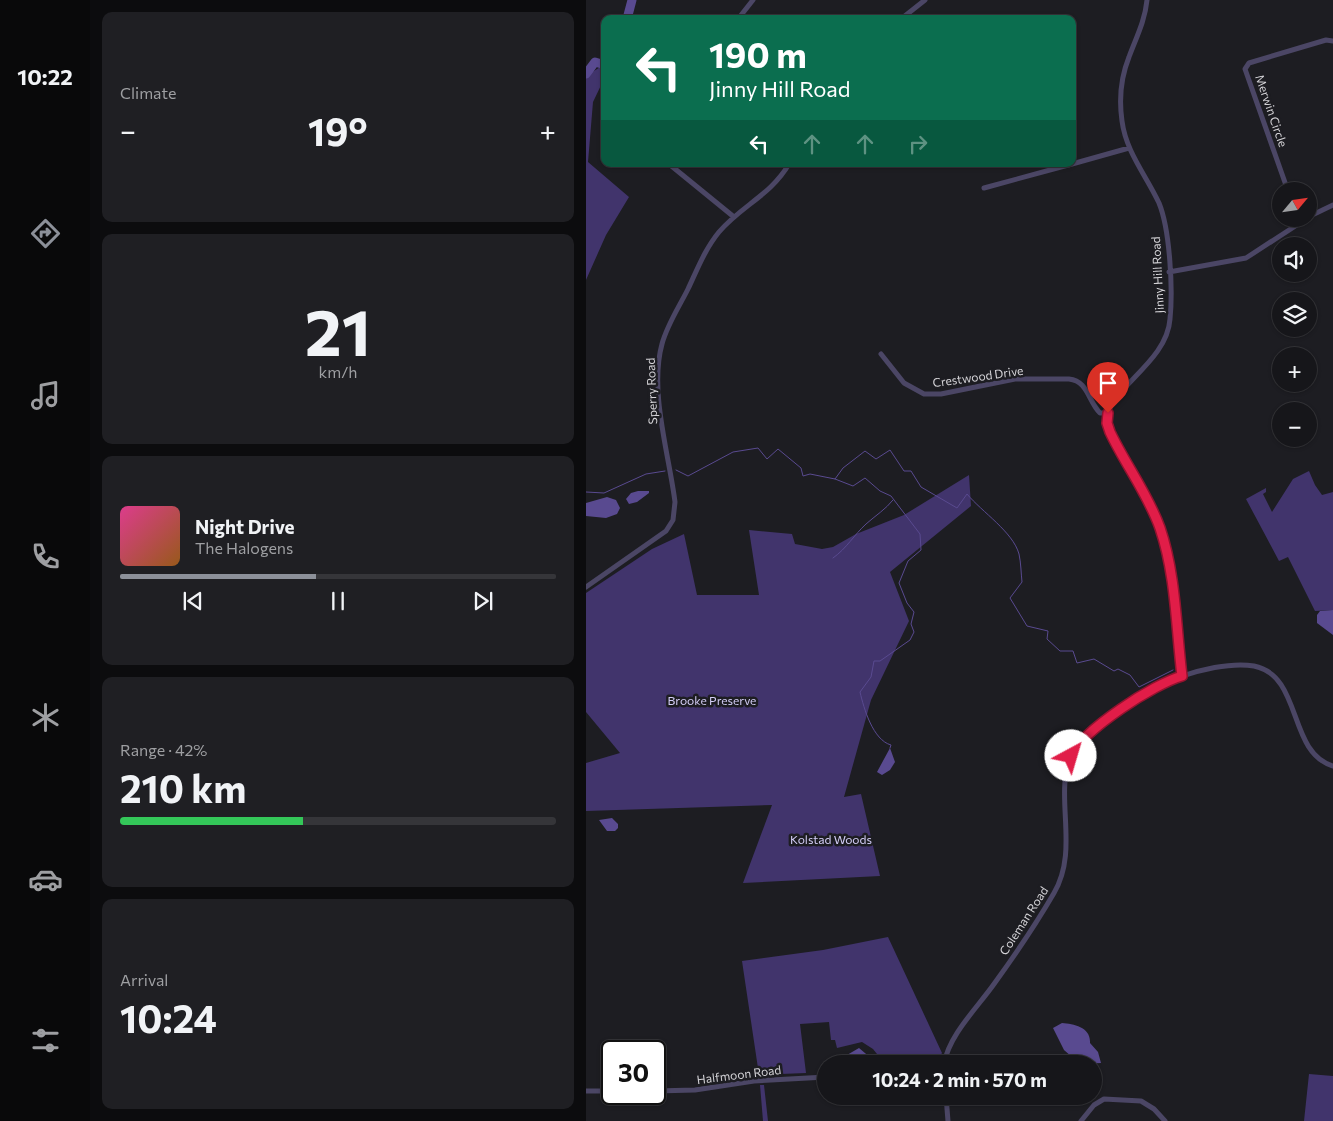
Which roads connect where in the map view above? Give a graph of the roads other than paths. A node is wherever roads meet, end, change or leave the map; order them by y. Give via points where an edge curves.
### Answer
1 (753, 0) edge
2 (925, 0) edge
3 (1147, 0) edge
4 (741, 15) edge
5 (906, 15) edge
6 (1333, 41) edge
7 (1129, 148) junction
8 (1076, 163) edge
9 (673, 167) edge
10 (787, 167) edge
11 (1061, 167) edge
12 (1285, 182) edge
13 (984, 188) dead end
14 (1333, 206) edge
15 (1317, 213) edge
16 (734, 217) junction
17 (1288, 228) edge
18 (1169, 272) junction
19 (881, 354) dead end
20 (1108, 413) junction
21 (586, 587) edge
22 (1182, 676) junction
23 (1333, 766) edge
24 (948, 1055) edge
25 (817, 1078) edge
26 (586, 1091) edge
27 (601, 1091) edge
28 (666, 1091) edge
29 (947, 1105) edge
30 (948, 1121) edge
31 (1081, 1121) edge
32 (1166, 1121) edge

1 - 4 street
2 - 5 street
3 - 7 street, Jinny Hill Road via 1123,80 1121,115
6 - 12 street, Merwin Circle via 1326,40 1249,63 1245,69
7 - 8 street
7 - 18 street, Jinny Hill Road via 1160,205
9 - 16 street
10 - 16 street, Sperry Road via 771,189
11 - 13 street
14 - 15 street
16 - 21 street, Sperry Road via 715,237 705,254 667,330 661,350 660,389 675,502 673,520 658,539
17 - 18 street via 1246,258
18 - 20 street, Jinny Hill Road via 1170,320 1165,341 1156,356 1116,398
19 - 20 street, Crestwood Drive via 904,383 924,394 941,394 1015,379 1069,379 1083,386 1100,413
20 - 22 street via 1110,432 1153,512 1163,538 1173,587
22 - 23 street, Coleman Road via 1237,666 1256,667 1268,672 1281,685 1313,752
22 - 24 street, Coleman Road via 1139,698 1089,734 1074,750 1066,776 1065,861 1058,887 955,1038
25 - 28 street, Halfmoon Road
26 - 27 street
29 - 30 street
31 - 32 street via 1104,1098 1140,1101

